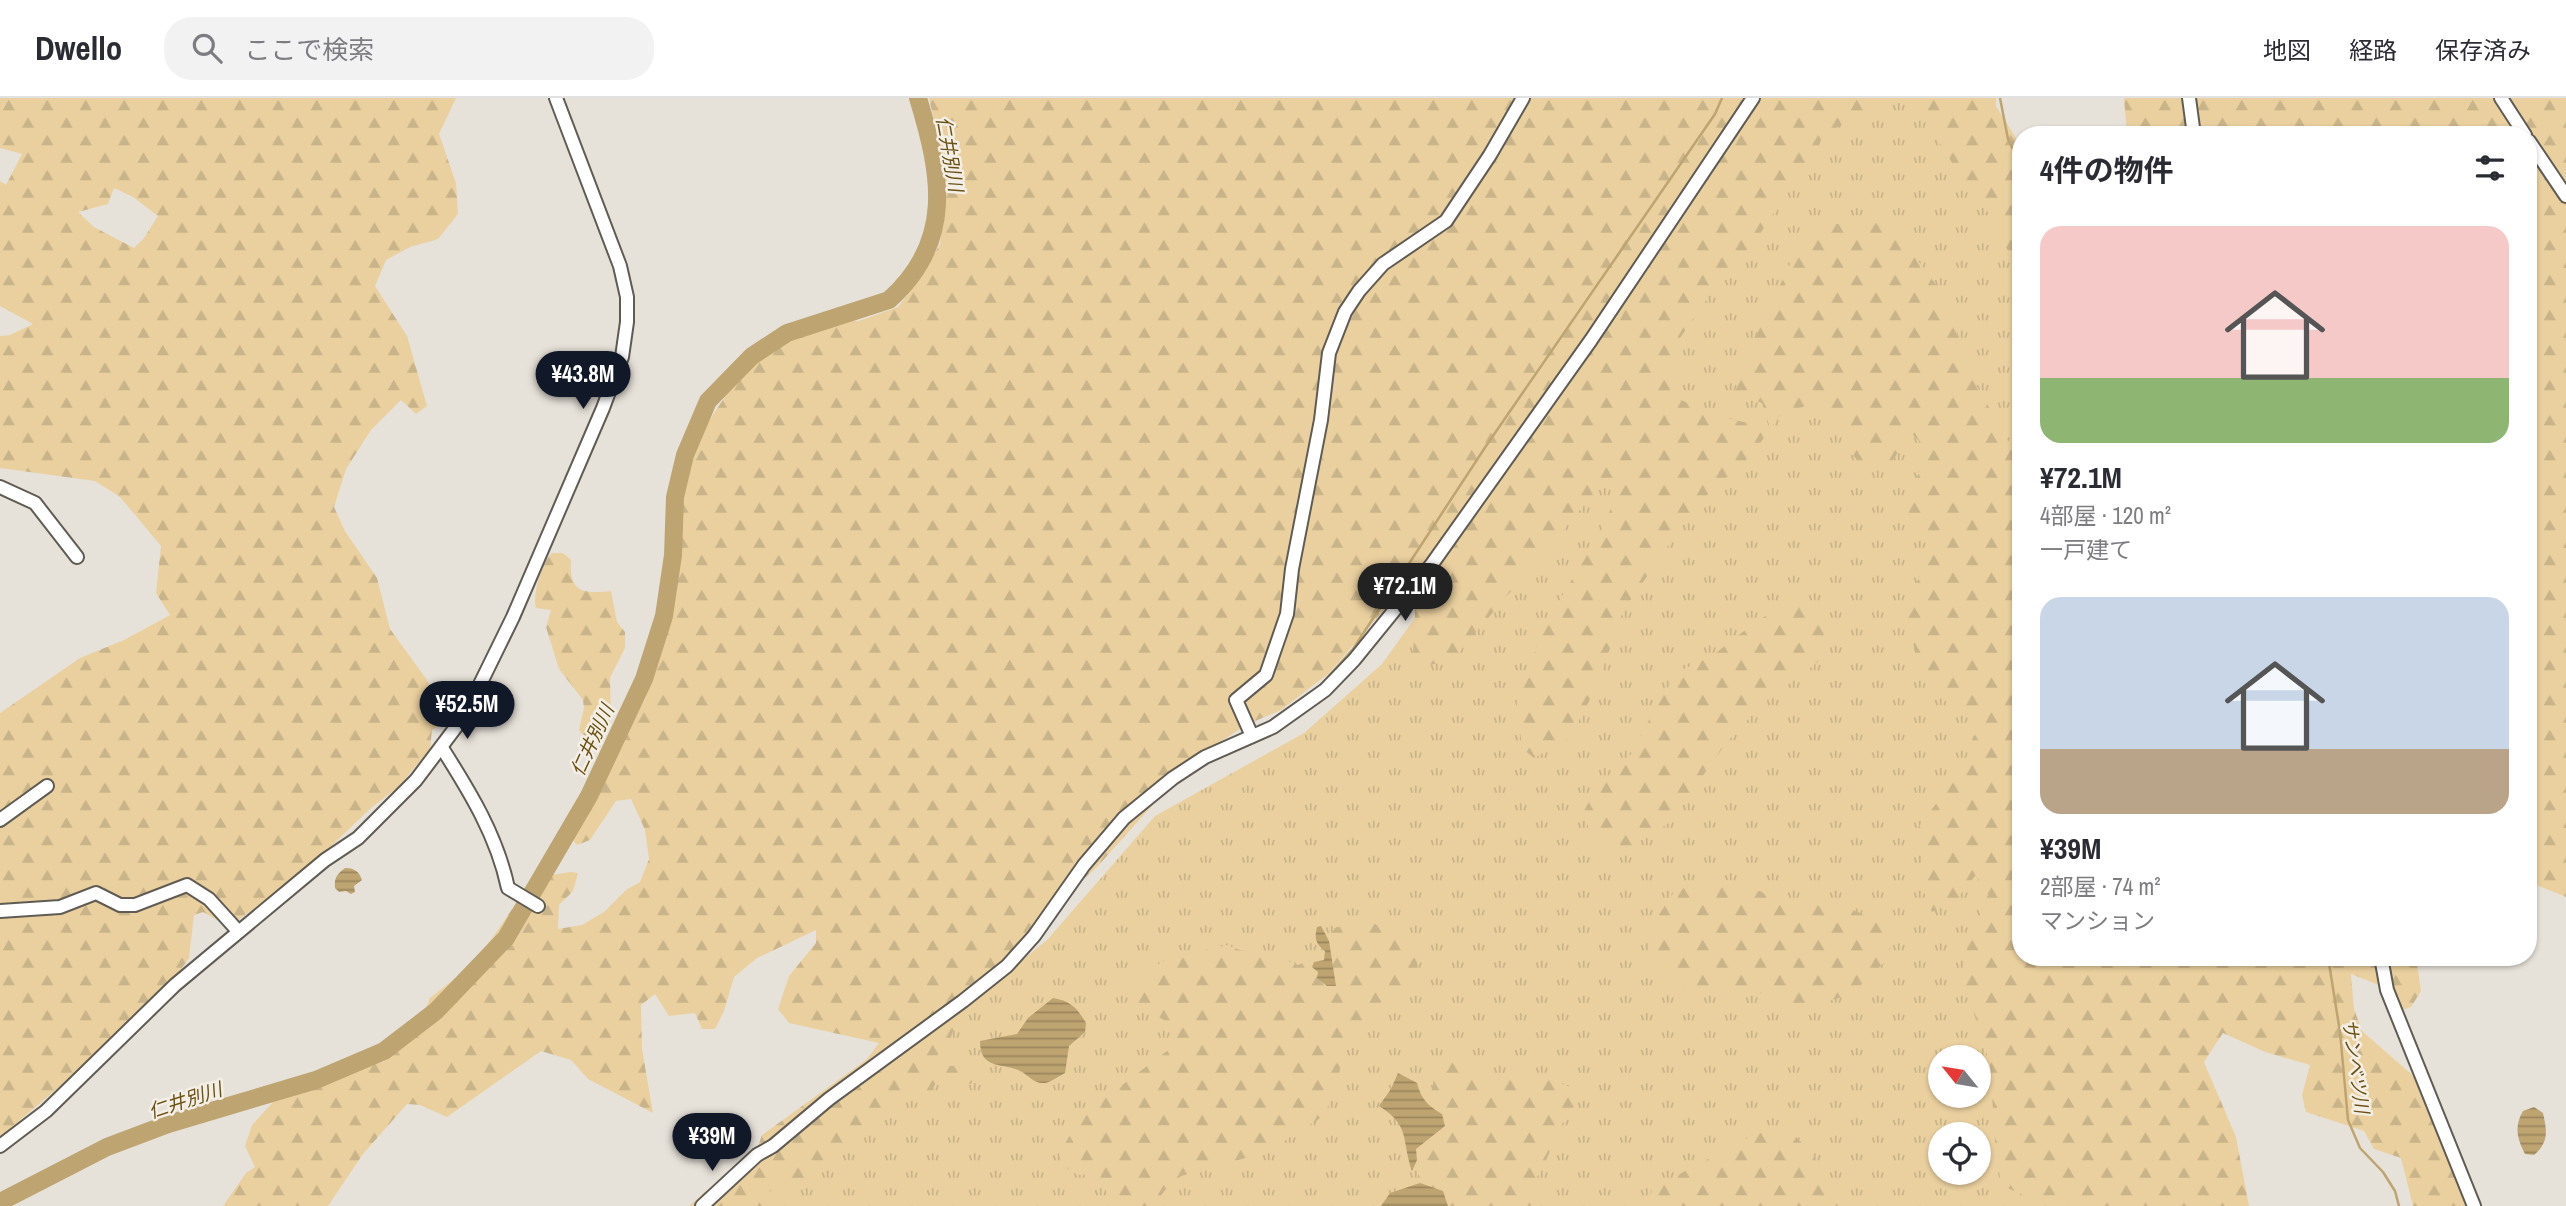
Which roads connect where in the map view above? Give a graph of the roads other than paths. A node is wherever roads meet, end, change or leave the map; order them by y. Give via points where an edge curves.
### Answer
1 (556, 98) edge
2 (1523, 98) edge
3 (1754, 98) edge
4 (2189, 98) edge
5 (2501, 98) edge
6 (2193, 126) edge
7 (2519, 126) edge
8 (2537, 153) edge
9 (2566, 196) edge
10 (0, 487) edge
11 (77, 558) dead end
12 (1252, 736) junction
13 (442, 748) junction
14 (47, 786) dead end
15 (0, 820) edge
16 (538, 906) dead end
17 (0, 911) edge
18 (238, 931) junction
19 (2383, 966) edge
20 (0, 1146) edge
21 (702, 1206) edge
22 (2474, 1206) edge

1 - 13 street via 620,266 627,310 622,357 489,669
2 - 12 street via 1446,221 1383,264 1359,291 1334,337 1287,614 1266,675 1236,700
3 - 12 street via 1432,564 1325,690 1289,718
4 - 6 street
5 - 7 street
8 - 9 street
10 - 11 street via 35,503
12 - 21 street via 1205,757 1124,818 1007,966 757,1155
13 - 16 street via 480,808 508,888
13 - 18 street via 358,838
14 - 15 street
17 - 18 street via 60,907 96,893 120,905 135,905 187,885 209,899
18 - 20 street via 175,985 46,1111
19 - 22 street via 2387,990

